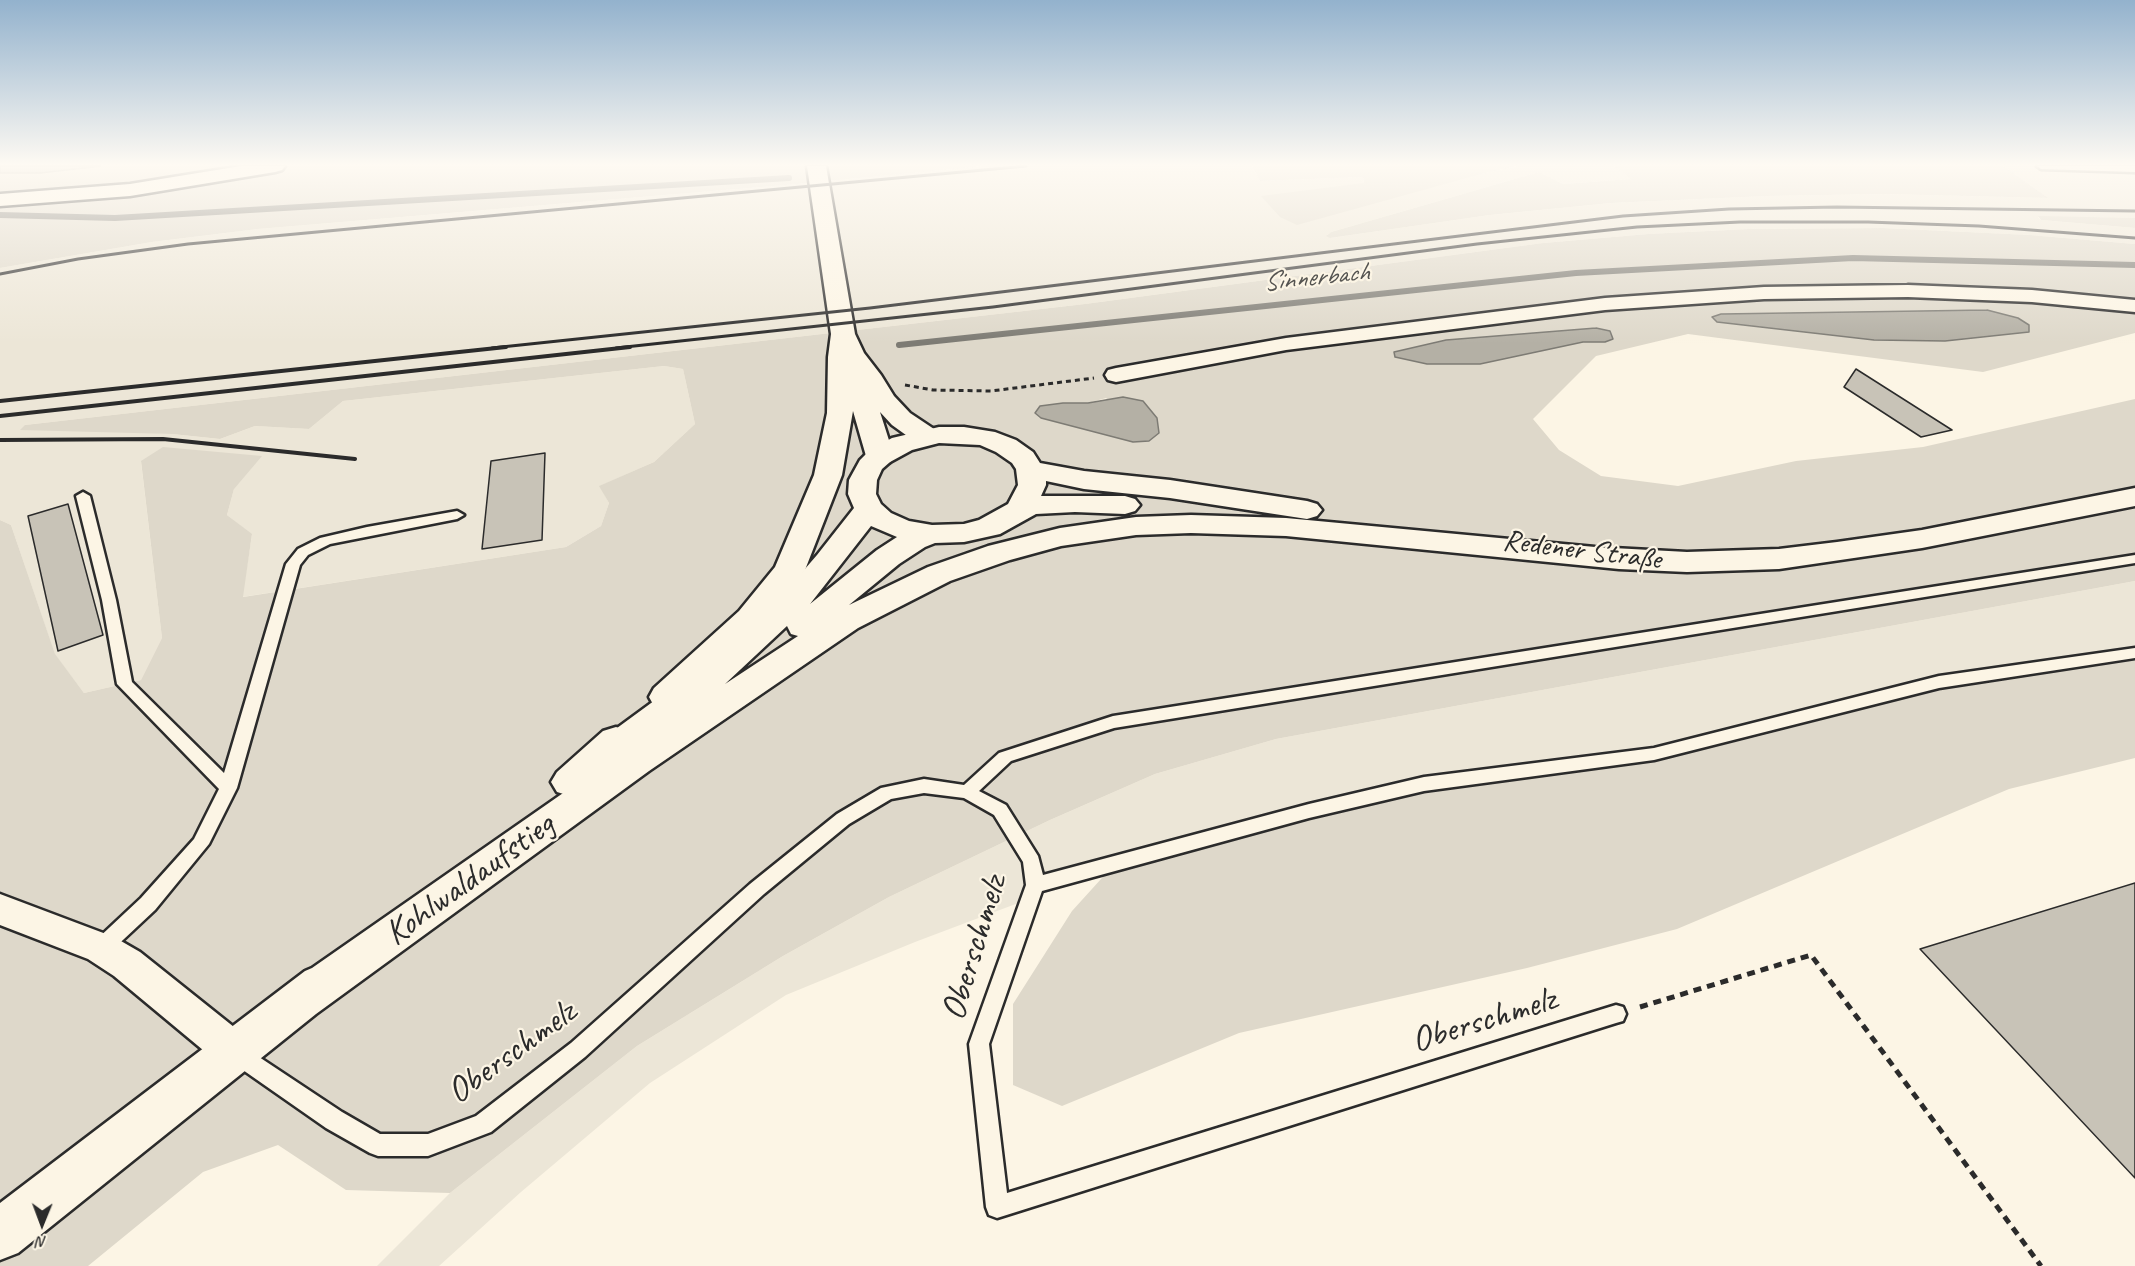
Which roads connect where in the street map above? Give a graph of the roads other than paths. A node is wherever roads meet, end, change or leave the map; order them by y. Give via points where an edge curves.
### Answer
1 (827, 225) edge
2 (2135, 306) edge
3 (848, 344) junction
4 (1116, 375) road end
5 (927, 437) junction
6 (880, 456) junction
7 (1030, 469) junction
8 (83, 496) dead end
9 (2135, 497) edge
10 (869, 508) junction
11 (1020, 509) junction
12 (457, 515) dead end
13 (932, 534) junction
14 (1510, 550) junction
15 (1619, 559) junction
16 (2135, 559) edge
17 (2135, 653) edge
18 (636, 761) junction
19 (570, 782) junction
20 (228, 788) junction
21 (967, 792) junction
22 (1035, 885) junction
23 (0, 909) edge
24 (101, 948) junction
25 (304, 999) junction
26 (1616, 1014) road end
27 (235, 1052) junction
28 (0, 1235) edge

1 - 3 main road
2 - 4 street via 2032,296 1908,291 1605,304 1286,344
3 - 5 main road via 883,400
3 - 6 main road
3 - 19 main road via 840,357 840,412 828,475 789,570 751,620
5 - 6 main road
5 - 7 main road via 985,438 1006,446 1023,458
6 - 10 main road via 862,480 862,495
7 - 11 main road via 1032,485
7 - 15 main road, Redener Straße
8 - 20 lane via 125,684
9 - 15 main road, Redener Straße via 1922,538 1779,559
10 - 13 main road via 902,529
10 - 19 main road via 796,599 719,671
11 - 13 main road via 989,526 964,533
11 - 14 main road via 1075,503 1161,506
12 - 20 lane via 325,541 303,552 293,564
13 - 18 main road via 888,557
14 - 15 main road
14 - 18 main road via 1286,527 1191,524 1136,526 1060,537 939,574 846,620
16 - 21 lane via 1113,722 1005,758
17 - 22 lane via 1939,682 1654,754 1424,784
18 - 25 main road, Kohlwaldaufstieg
19 - 25 main road, Kohlwaldaufstieg
20 - 24 lane via 200,844 148,904
21 - 22 lane, Oberschmelz via 1000,810 1032,861
21 - 27 lane, Oberschmelz via 924,786 887,793 843,819 757,889 578,1050 483,1124 428,1145 378,1144 334,1120
22 - 26 lane, Oberschmelz via 979,1044 998,1207
23 - 24 street
24 - 27 street via 127,964
25 - 27 main road, Kohlwaldaufstieg
27 - 28 main road, Kohlwaldaufstieg

